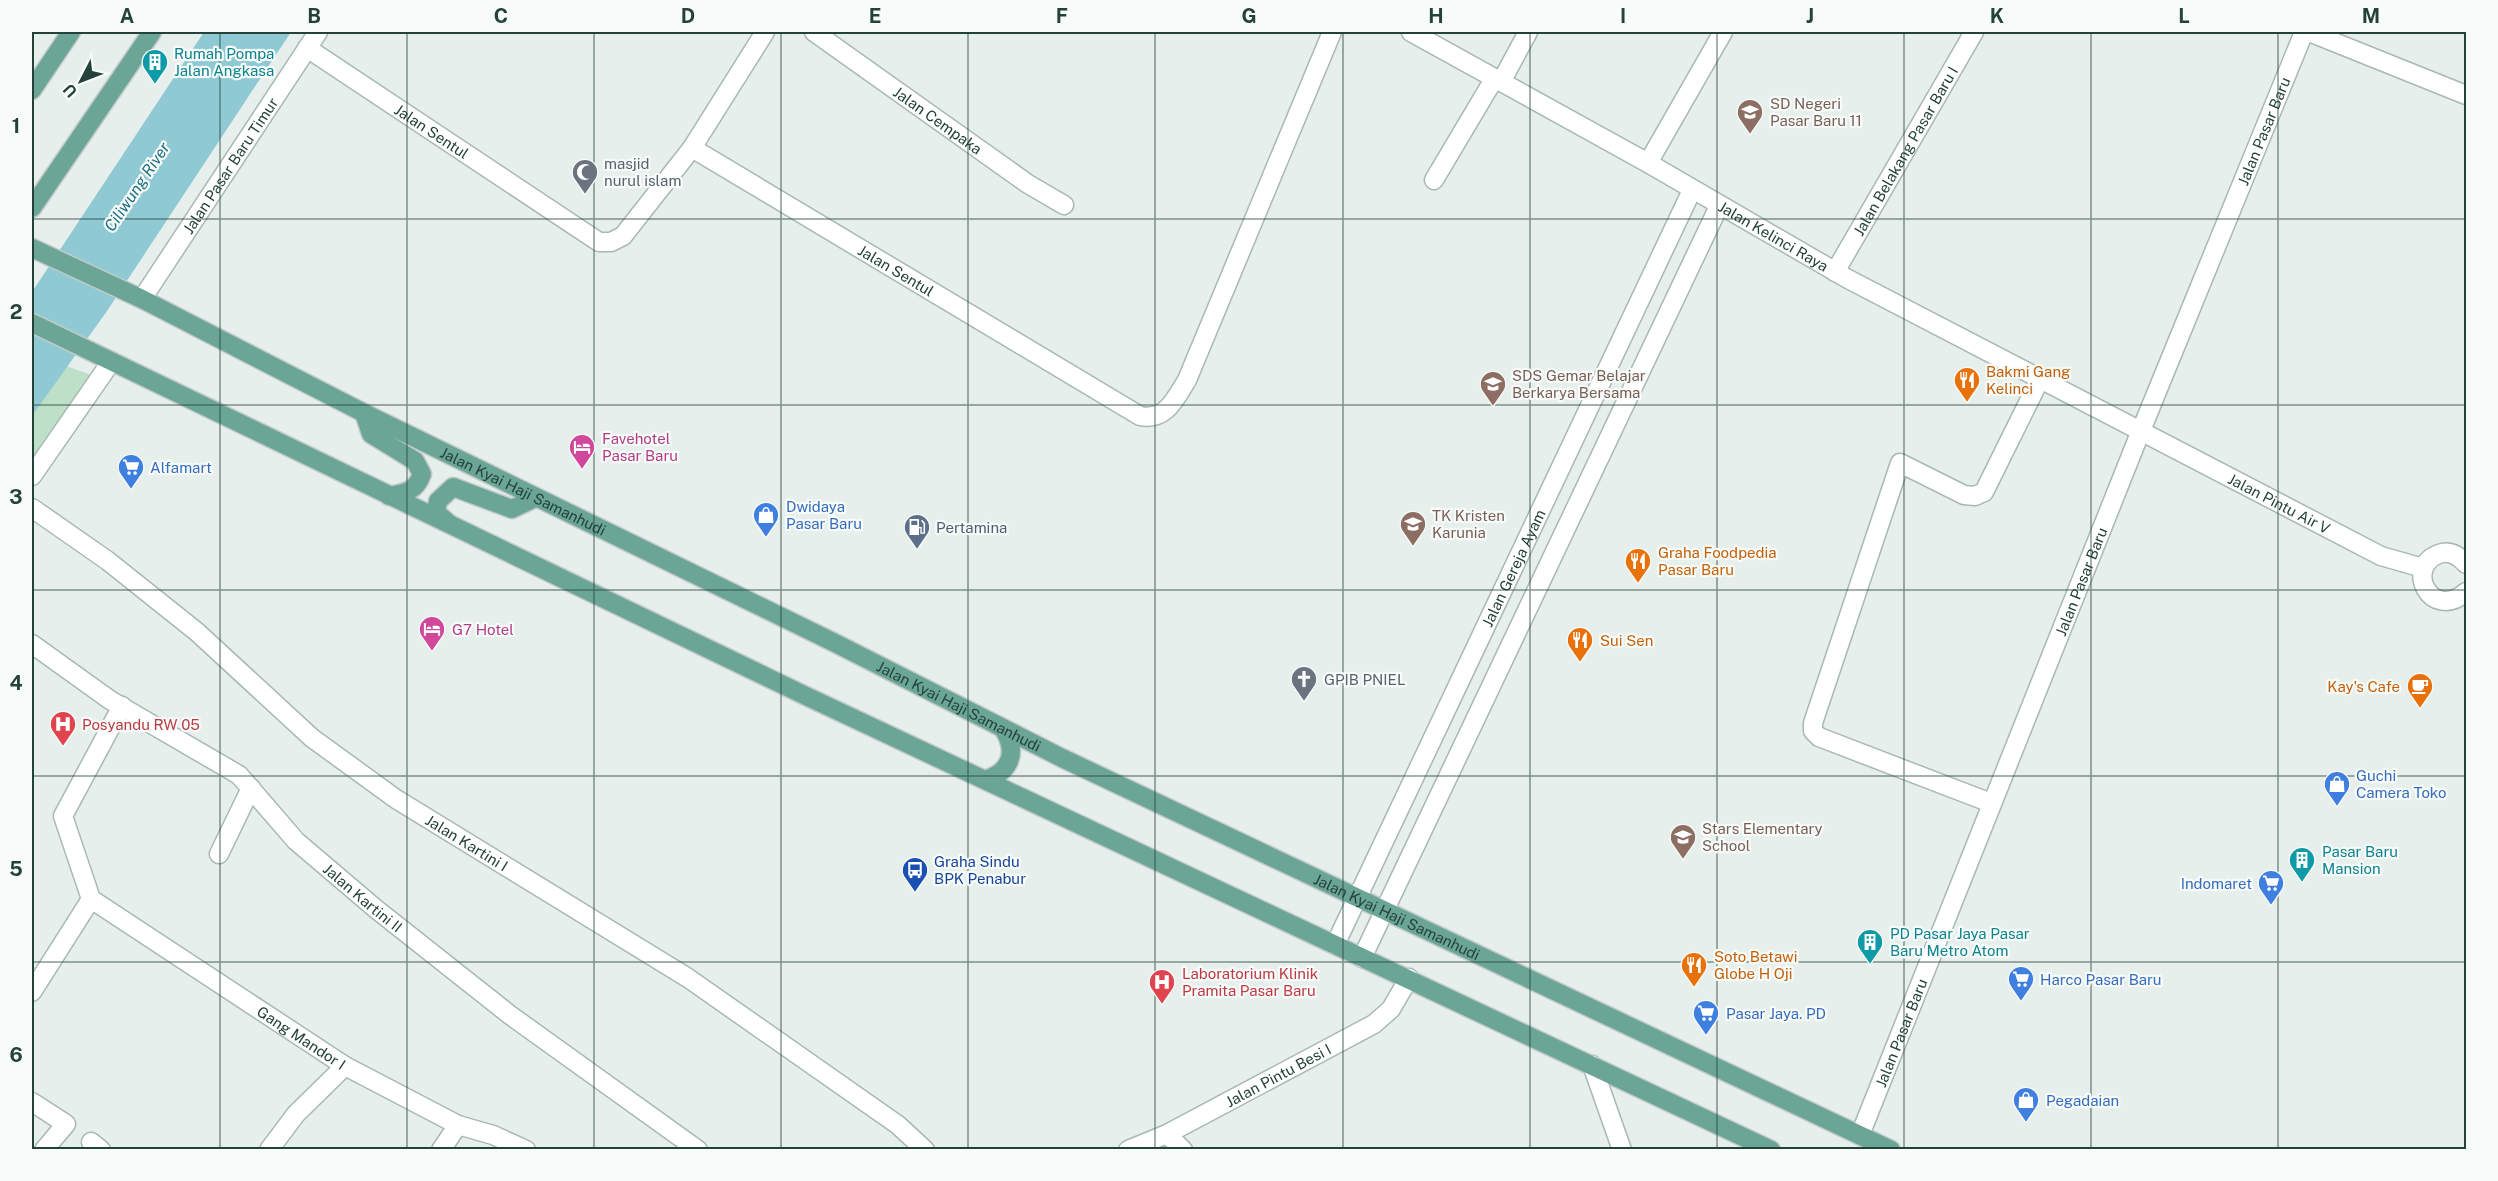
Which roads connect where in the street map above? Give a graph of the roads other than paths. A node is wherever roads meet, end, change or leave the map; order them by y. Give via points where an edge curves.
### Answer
1 (71, 32) edge
2 (152, 32) edge
3 (318, 32) edge
4 (765, 32) edge
5 (814, 32) edge
6 (1332, 32) edge
7 (1411, 32) edge
8 (1528, 32) edge
9 (1723, 32) edge
10 (1974, 32) edge
11 (2304, 32) edge
12 (2309, 32) edge
13 (307, 48) junction
14 (1498, 81) junction
15 (32, 90) edge
16 (2466, 95) edge
17 (692, 148) junction
18 (1648, 163) junction
19 (1434, 180) dead end
20 (1692, 190) junction
21 (1064, 205) dead end
22 (1719, 206) junction
23 (32, 208) edge
24 (32, 248) edge
25 (1835, 272) junction
26 (134, 295) junction
27 (32, 323) edge
28 (1619, 345) junction
29 (1647, 358) junction
30 (111, 362) junction
31 (2040, 379) junction
32 (364, 413) junction
33 (2140, 433) junction
34 (32, 476) edge
35 (389, 496) junction
36 (535, 498) junction
37 (32, 508) edge
38 (449, 525) junction
39 (2466, 564) edge
40 (2423, 568) junction
41 (2464, 602) edge
42 (32, 644) edge
43 (122, 706) junction
44 (1004, 730) junction
45 (984, 780) junction
46 (251, 788) junction
47 (1991, 803) junction
48 (219, 854) dead end
49 (1358, 897) junction
50 (91, 899) junction
51 (1385, 910) junction
52 (1335, 945) junction
53 (1362, 958) junction
54 (1409, 978) junction
55 (32, 992) edge
56 (1592, 1065) junction
57 (345, 1066) junction
58 (32, 1102) edge
59 (459, 1125) junction
60 (1167, 1134) junction
61 (1860, 1135) junction
62 (44, 1149) edge
63 (268, 1149) edge
64 (441, 1149) edge
65 (526, 1149) edge
66 (698, 1149) edge
67 (925, 1149) edge
68 (1128, 1149) edge
69 (1183, 1149) edge
70 (1622, 1149) edge
71 (1771, 1149) edge
72 (1891, 1149) edge

1 - 15 main road
2 - 23 main road
3 - 13 street, Jalan Pasar Baru Timur
4 - 17 street
5 - 21 street, Jalan Cempaka via 1028,184
6 - 17 street, Jalan Sentul via 1187,380 1170,406 1151,418 1130,410
7 - 14 street, Jalan Kelinci Raya
8 - 14 street
9 - 18 street
10 - 25 street, Jalan Belakang Pasar Baru I
11 - 33 street, Jalan Pasar Baru
12 - 16 street
13 - 17 street, Jalan Sentul via 599,242 623,236
13 - 26 street, Jalan Pasar Baru Timur
14 - 18 street, Jalan Kelinci Raya
14 - 19 street
18 - 20 street, Jalan Kelinci Raya
20 - 22 street, Jalan Kelinci Raya
20 - 28 street, Jalan Gereja Ayam
22 - 25 street, Jalan Kelinci Raya
22 - 29 street, Jalan Gereja Ayam
24 - 26 main road, Jalan Kyai Haji Samanhudi
25 - 31 street, Jalan Kelinci Raya
26 - 32 main road, Jalan Kyai Haji Samanhudi
27 - 30 main road
28 - 29 street
28 - 49 street, Jalan Gereja Ayam
29 - 51 street, Jalan Gereja Ayam
30 - 34 street
30 - 35 main road
31 - 33 street, Jalan Kelinci Raya
31 - 47 street via 1984,492 1964,495 1900,463 1813,723 1813,731 1819,737
32 - 35 main road via 371,434 415,461 422,474 408,493
32 - 36 main road, Jalan Kyai Haji Samanhudi
33 - 40 street, Jalan Pintu Air V via 2381,556
33 - 47 street, Jalan Pasar Baru
35 - 38 main road
36 - 38 main road via 513,509 453,487 438,501 436,512
36 - 44 main road, Jalan Kyai Haji Samanhudi
37 - 67 street, Jalan Kartini I via 108,561 197,632 312,738 396,799 688,978 898,1125
38 - 45 main road
39 - 40 street via 2460,556 2446,552 2432,556
40 - 41 street via 2422,583 2429,596 2443,602
42 - 43 street, Jalan Kartini II
43 - 46 street, Jalan Kartini II via 239,775
43 - 50 street via 63,816
44 - 45 main road via 1011,741 1012,755 997,776
44 - 49 main road, Jalan Kyai Haji Samanhudi
45 - 52 main road
46 - 48 street
46 - 66 street, Jalan Kartini II via 297,841 375,909 510,1015
47 - 61 street, Jalan Pasar Baru
49 - 51 main road, Jalan Kyai Haji Samanhudi
49 - 52 street, Jalan Gereja Ayam
50 - 55 street
50 - 57 street, Gang Mandor I
51 - 53 street, Jalan Gereja Ayam
51 - 61 main road, Jalan Kyai Haji Samanhudi
52 - 53 main road
53 - 54 main road
54 - 56 main road
54 - 60 street, Jalan Pintu Besi I via 1391,1009 1374,1024
56 - 70 street
56 - 71 main road
57 - 59 street, Gang Mandor I
57 - 63 street via 296,1114
58 - 62 street via 66,1124
59 - 64 street
59 - 65 street, Gang Mandor I
60 - 68 street, Jalan Pintu Besi I
60 - 69 street
61 - 72 main road, Jalan Kyai Haji Samanhudi

